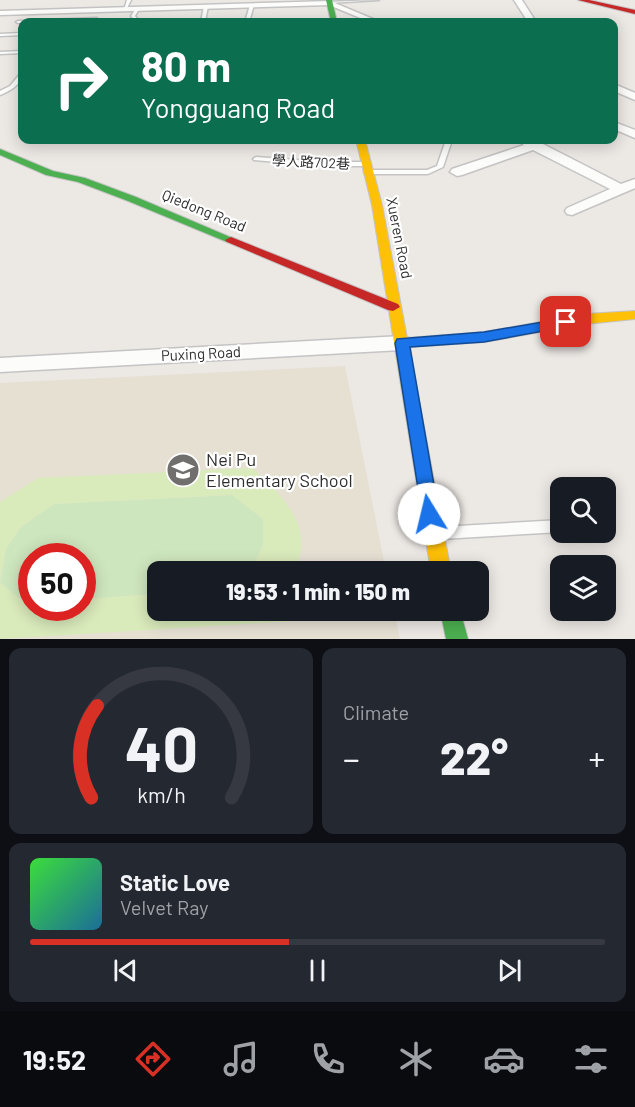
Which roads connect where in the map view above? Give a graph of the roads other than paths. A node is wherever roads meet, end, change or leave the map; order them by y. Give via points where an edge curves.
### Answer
1 (129, 0) edge
2 (191, 0) edge
3 (377, 0) edge
4 (518, 0) edge
5 (581, 0) edge
6 (600, 0) edge
7 (329, 2) edge
8 (252, 5) junction
9 (203, 6) junction
10 (125, 9) junction
11 (136, 9) junction
12 (635, 10) edge
13 (62, 11) junction
14 (0, 13) edge
15 (58, 18) edge
16 (135, 18) edge
17 (203, 18) edge
18 (248, 18) edge
19 (333, 18) edge
20 (367, 18) edge
21 (529, 18) edge
22 (18, 34) edge
23 (0, 35) edge
24 (18, 52) edge
25 (0, 53) edge
26 (18, 80) edge
27 (618, 89) edge
28 (0, 93) edge
29 (635, 97) edge
30 (618, 127) edge
31 (635, 134) edge
32 (361, 144) edge
33 (448, 144) edge
34 (525, 144) edge
35 (534, 144) edge
36 (0, 152) edge
37 (256, 159) dead end
38 (367, 168) junction
39 (457, 172) dead end
40 (635, 183) edge
41 (620, 189) junction
42 (572, 211) dead end
43 (393, 307) junction
44 (635, 315) edge
45 (402, 343) junction
46 (0, 364) edge
47 (550, 527) edge
48 (432, 534) junction
49 (438, 561) edge
50 (453, 621) edge
51 (457, 639) edge

1 - 10 lane
2 - 9 street
3 - 7 lane
4 - 21 street
5 - 12 main road
6 - 12 main road
7 - 8 street
7 - 19 main road
7 - 20 street
8 - 9 street
8 - 18 lane
9 - 11 street
9 - 17 lane
10 - 11 street
10 - 13 street
11 - 16 lane
13 - 14 street
13 - 15 lane
22 - 23 lane
24 - 25 lane
26 - 28 lane
27 - 29 street
30 - 31 street
32 - 38 main road, Xueren Road
33 - 38 lane, 學人路702巷 via 440,167 428,172
34 - 39 street
35 - 41 street
36 - 43 main road, Qiedong Road via 132,199
37 - 38 lane, 學人路702巷
38 - 43 main road, Xueren Road via 377,205
40 - 41 street
41 - 42 street
43 - 45 main road, Xueren Road
44 - 45 main road via 586,319 484,337
45 - 46 street, Puxing Road
45 - 48 main road, Xueren Road
47 - 48 lane
48 - 49 main road, Xueren Road
50 - 51 main road

